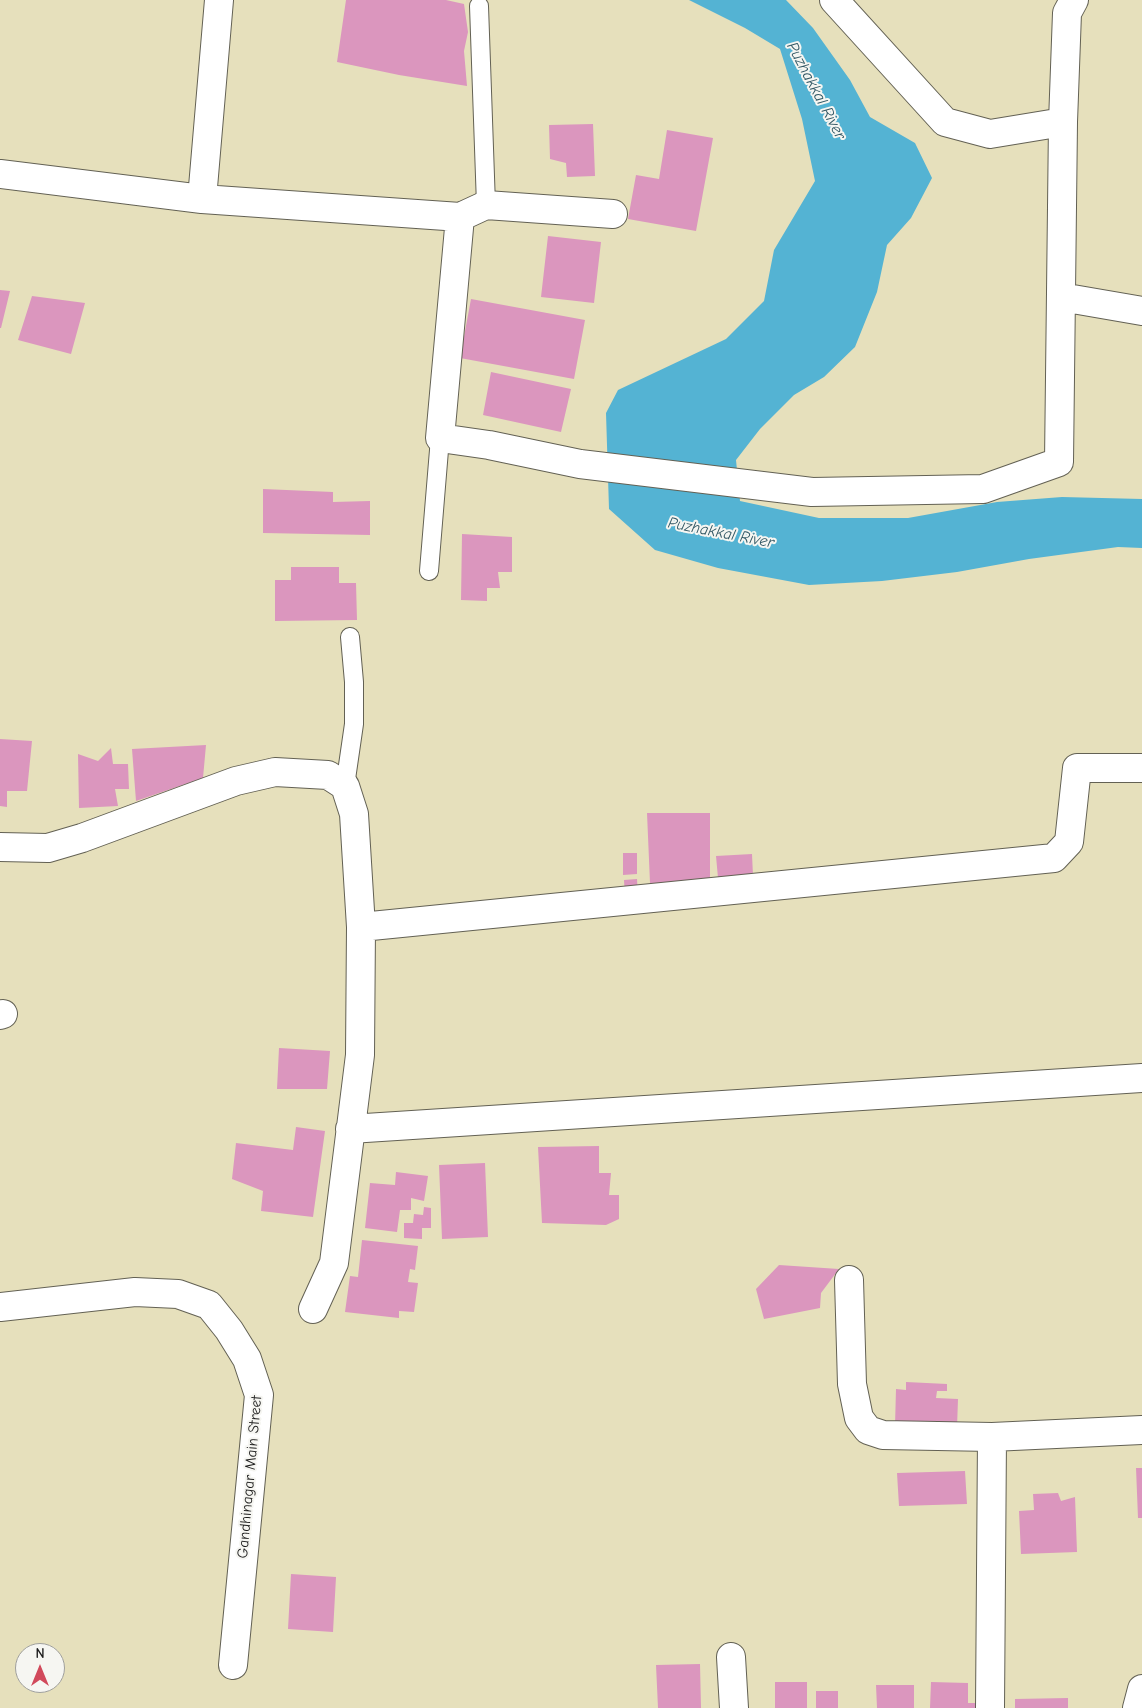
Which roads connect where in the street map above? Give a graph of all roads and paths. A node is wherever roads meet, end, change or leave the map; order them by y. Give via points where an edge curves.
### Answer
1 (219, 0) edge
2 (834, 0) edge
3 (1074, 0) edge
4 (479, 6) dead end
5 (1063, 122) junction
6 (0, 174) edge
7 (202, 199) junction
8 (486, 205) junction
9 (613, 214) dead end
10 (460, 217) junction
11 (1061, 297) junction
12 (1142, 311) edge
13 (440, 438) junction
14 (429, 571) dead end
15 (350, 637) dead end
16 (1142, 768) edge
17 (345, 786) junction
18 (0, 847) edge
19 (361, 927) junction
20 (1142, 1078) edge
21 (350, 1130) junction
22 (849, 1280) dead end
23 (0, 1307) edge
24 (313, 1309) dead end
25 (1142, 1430) edge
26 (992, 1437) junction
27 (731, 1657) dead end
28 (232, 1665) dead end
29 (1142, 1689) edge
30 (734, 1708) edge
31 (990, 1708) edge
32 (1137, 1708) edge

1 - 7 street
2 - 5 street via 945,122 990,134
3 - 5 street via 1067,13
4 - 8 lane
5 - 11 street
6 - 7 street
7 - 10 street
8 - 9 street
8 - 10 street
10 - 13 street
11 - 12 street
11 - 13 street via 1059,462 983,489 812,492 580,464 490,444
13 - 14 lane
15 - 17 lane via 354,724
16 - 19 street via 1077,768 1069,842 1054,858
17 - 18 street via 328,775 275,772 236,781 48,848
17 - 19 street via 354,814
19 - 21 street via 360,1055
20 - 21 street
21 - 24 street via 334,1263
22 - 26 street via 852,1384 859,1418 868,1430 883,1435
23 - 28 street, Gandhinagar Main Street via 136,1292 178,1294 209,1305 229,1330 247,1359 259,1395
25 - 26 street
26 - 31 street
27 - 30 street
29 - 32 street

